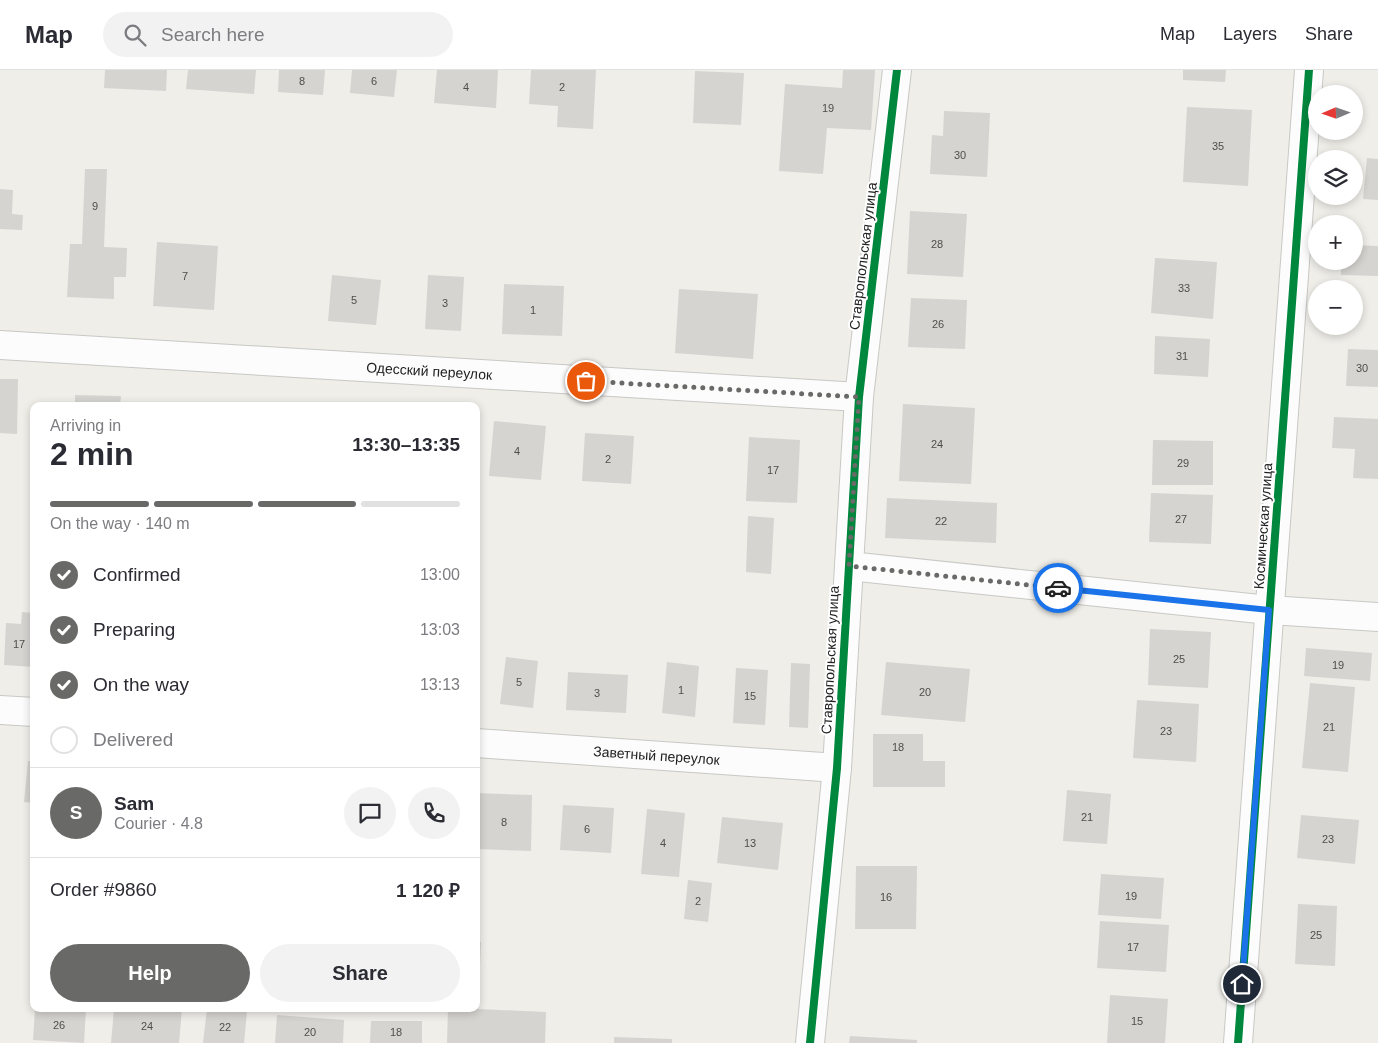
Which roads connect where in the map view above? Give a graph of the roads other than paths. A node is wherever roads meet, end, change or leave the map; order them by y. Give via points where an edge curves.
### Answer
1 (897, 70) edge
2 (1309, 70) edge
3 (0, 346) edge
4 (859, 397) junction
5 (849, 566) junction
6 (1269, 610) junction
7 (1378, 617) edge
8 (0, 710) edge
9 (30, 712) edge
10 (480, 743) edge
11 (837, 768) junction
12 (810, 1043) edge
13 (1238, 1043) edge

1 - 4 street, Ставропольская улица
2 - 6 street, Космическая улица
3 - 4 street, Одесский переулок
4 - 5 street, Ставропольская улица
5 - 6 street
5 - 11 street, Ставропольская улица
6 - 7 street
6 - 13 street, Космическая улица
8 - 9 street
10 - 11 street, Заветный переулок
11 - 12 street, Ставропольская улица

